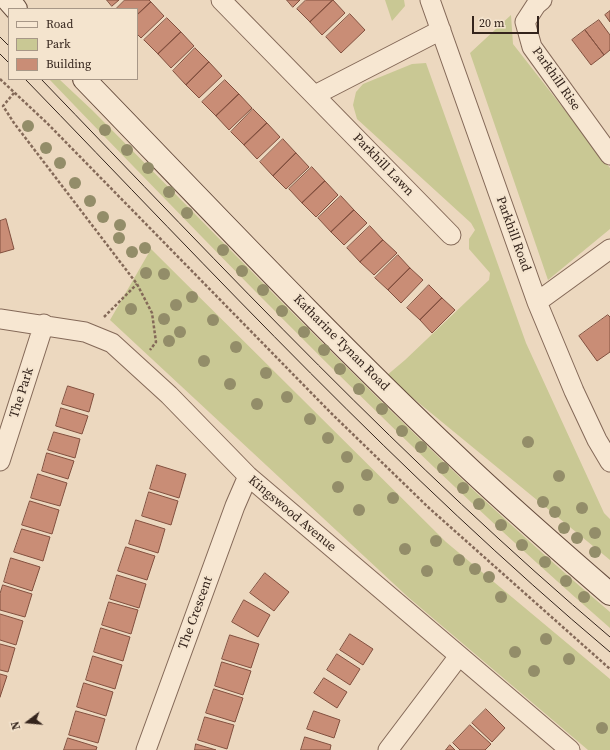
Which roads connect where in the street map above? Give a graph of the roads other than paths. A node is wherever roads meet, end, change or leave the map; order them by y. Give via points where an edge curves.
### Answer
1 (8, 0) edge
2 (221, 0) edge
3 (430, 0) edge
4 (542, 0) edge
5 (15, 8) edge
6 (441, 30) junction
7 (85, 80) edge
8 (315, 95) junction
9 (610, 155) edge
10 (451, 235) dead end
11 (610, 249) edge
12 (537, 302) junction
13 (0, 319) edge
14 (44, 324) junction
15 (0, 461) edge
16 (610, 462) edge
17 (248, 476) junction
18 (610, 594) edge
19 (459, 656) junction
20 (146, 750) edge
21 (388, 750) edge
22 (570, 750) edge

1 - 5 main road
2 - 8 street, Parkhill Lawn
3 - 6 street, Parkhill Road
4 - 9 street, Parkhill Rise via 525,22 532,47
6 - 8 street
6 - 12 street, Parkhill Road
7 - 18 main road, Katharine Tynan Road via 456,457
8 - 10 street, Parkhill Lawn
11 - 12 street
12 - 16 street, Parkhill Road via 574,391
13 - 14 street, Kingswood Avenue
14 - 15 street, The Park
14 - 17 street, Kingswood Avenue via 85,332 112,343 169,395
17 - 19 street, Kingswood Avenue
17 - 20 street, The Crescent via 234,506
19 - 21 street
19 - 22 street, Kingswood Avenue

